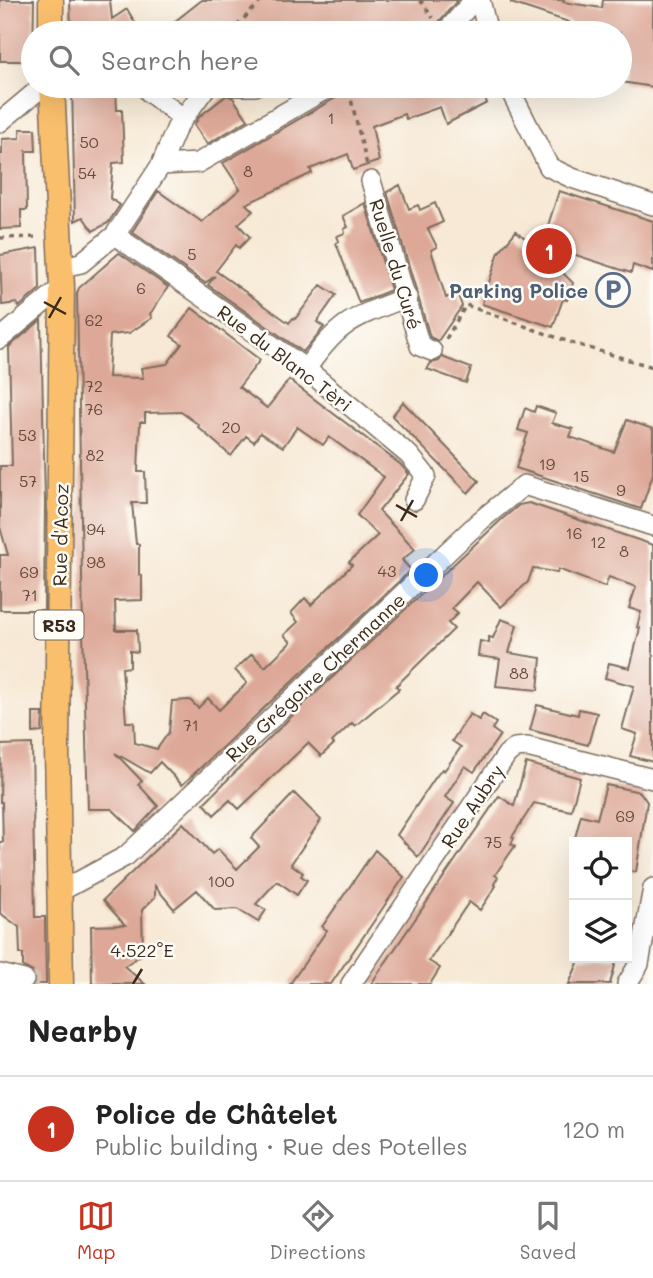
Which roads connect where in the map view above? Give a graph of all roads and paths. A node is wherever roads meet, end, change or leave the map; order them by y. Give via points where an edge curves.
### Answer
1 (51, 0) edge
2 (262, 0) edge
3 (474, 0) edge
4 (480, 0) edge
5 (51, 21) edge
6 (242, 21) edge
7 (456, 21) edge
8 (485, 21) edge
9 (29, 98) edge
10 (53, 98) edge
11 (157, 98) edge
12 (198, 98) edge
13 (310, 98) edge
14 (350, 98) edge
15 (514, 98) edge
16 (183, 118) junction
17 (0, 122) edge
18 (161, 165) junction
19 (371, 181) joint
20 (653, 205) edge
21 (115, 235) junction
22 (60, 236) junction
23 (0, 239) edge
24 (62, 277) junction
25 (407, 298) junction
26 (0, 340) edge
27 (432, 351) joint
28 (653, 367) edge
29 (306, 369) junction
30 (414, 500) dead end
31 (653, 526) edge
32 (653, 779) edge
33 (59, 892) junction
34 (652, 901) edge
35 (0, 974) edge
36 (24, 980) dead end
37 (61, 984) edge
38 (351, 984) edge
39 (626, 984) edge

1 - 5 main road
2 - 6 path
3 - 7 street
4 - 8 street
9 - 17 street
10 - 22 main road, Rue d'Acoz / R53
11 - 16 street
12 - 16 street
13 - 18 street via 198,163
14 - 19 path, Ruelle du Curé
15 - 20 street via 549,167
16 - 18 street
18 - 21 street
19 - 25 street, Ruelle du Curé
21 - 24 street
21 - 29 street, Rue du Blanc Tèri
22 - 23 path
22 - 24 main road, Rue d'Acoz / R53
24 - 26 street
24 - 33 main road, Rue d'Acoz / R53
25 - 27 street, Ruelle du Curé via 421,346
25 - 29 street via 342,325
27 - 28 path, Ruelle du Curé via 466,305
29 - 30 street, Rue du Blanc Tèri via 409,455 426,476
31 - 33 street, Rue Grégoire Chermanne via 523,485 126,856
32 - 38 street, Rue Aubry via 527,747 507,754
33 - 37 main road, Rue d'Acoz / R53
34 - 39 street via 639,964
35 - 36 street

